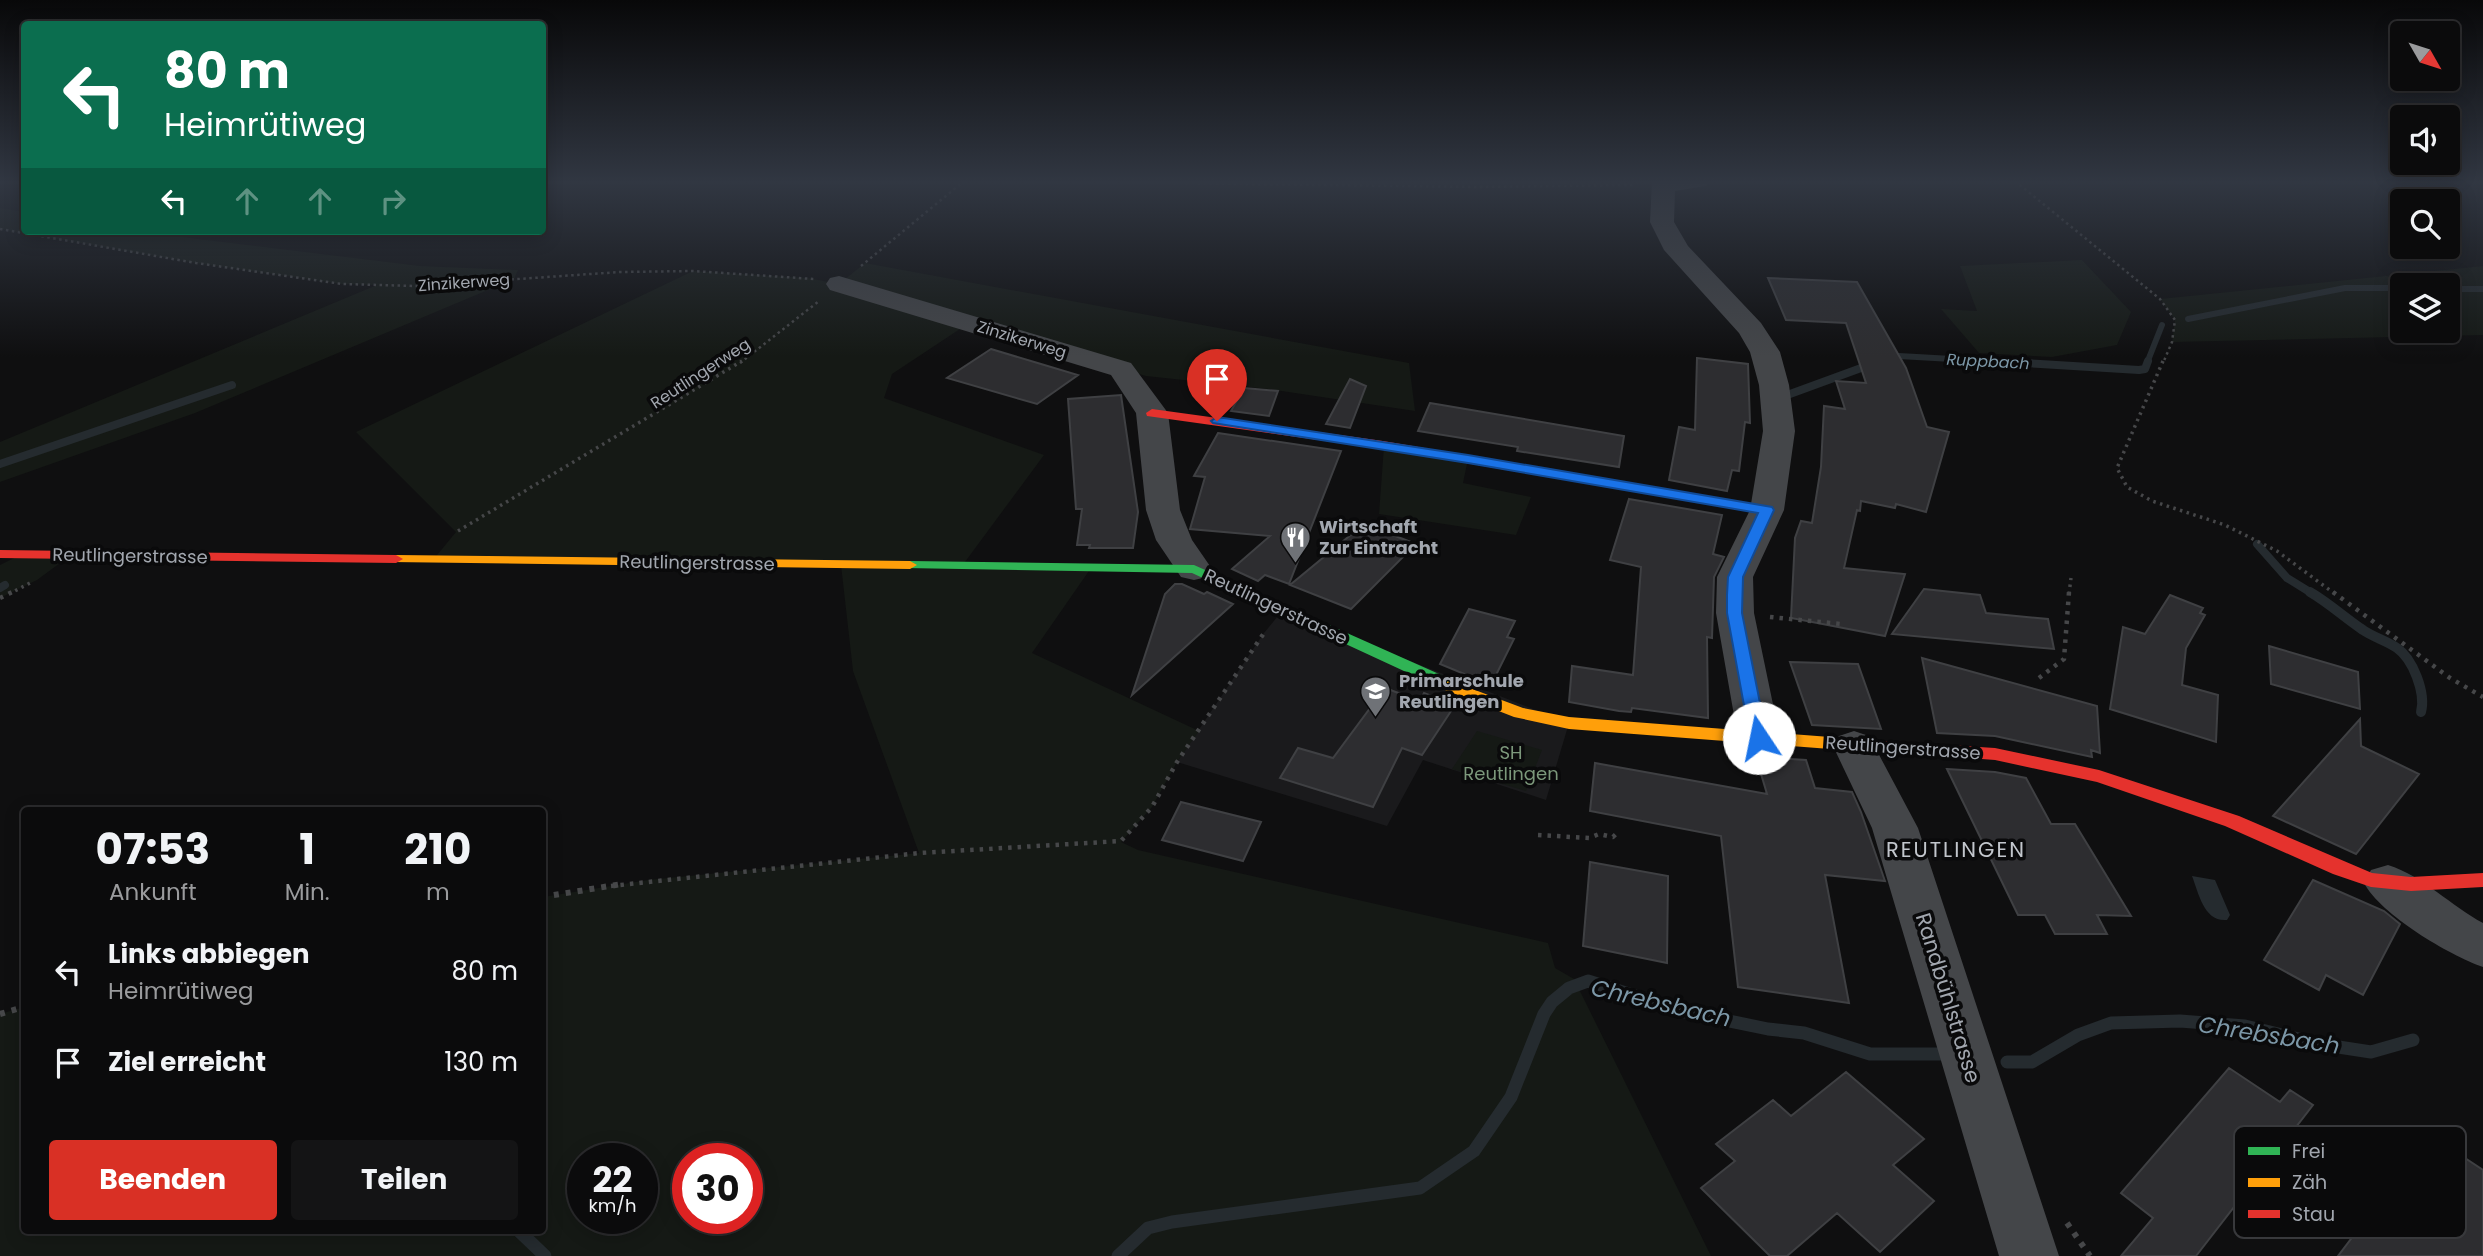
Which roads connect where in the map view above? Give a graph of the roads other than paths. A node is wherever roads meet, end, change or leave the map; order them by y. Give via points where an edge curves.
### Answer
1 (1671, 240) edge
2 (839, 284) road end
3 (1152, 413) junction
4 (1767, 510) junction
5 (0, 554) edge
6 (1194, 569) junction
7 (1759, 738) junction
8 (1854, 746) junction
9 (2483, 880) edge
10 (2388, 883) junction
11 (2483, 947) edge
12 (2029, 1256) edge

1 - 4 street via 1751,329 1765,352 1779,431
2 - 3 street, Zinzikerweg via 1121,369
3 - 4 street via 1456,457
3 - 6 street, Zinzikerweg via 1163,510 1174,540
4 - 7 street via 1735,577 1734,613
5 - 6 street, Reutlingerstrasse
6 - 7 street, Reutlingerstrasse via 1424,675 1520,713 1569,723
7 - 8 street, Reutlingerstrasse
8 - 10 street, Reutlingerstrasse via 1995,754 2114,779 2241,824 2350,874
8 - 12 street, Randbühlstrasse via 1895,828
9 - 10 street, Reutlingerstrasse
10 - 11 street, Reutlingerstrasse via 2442,924

